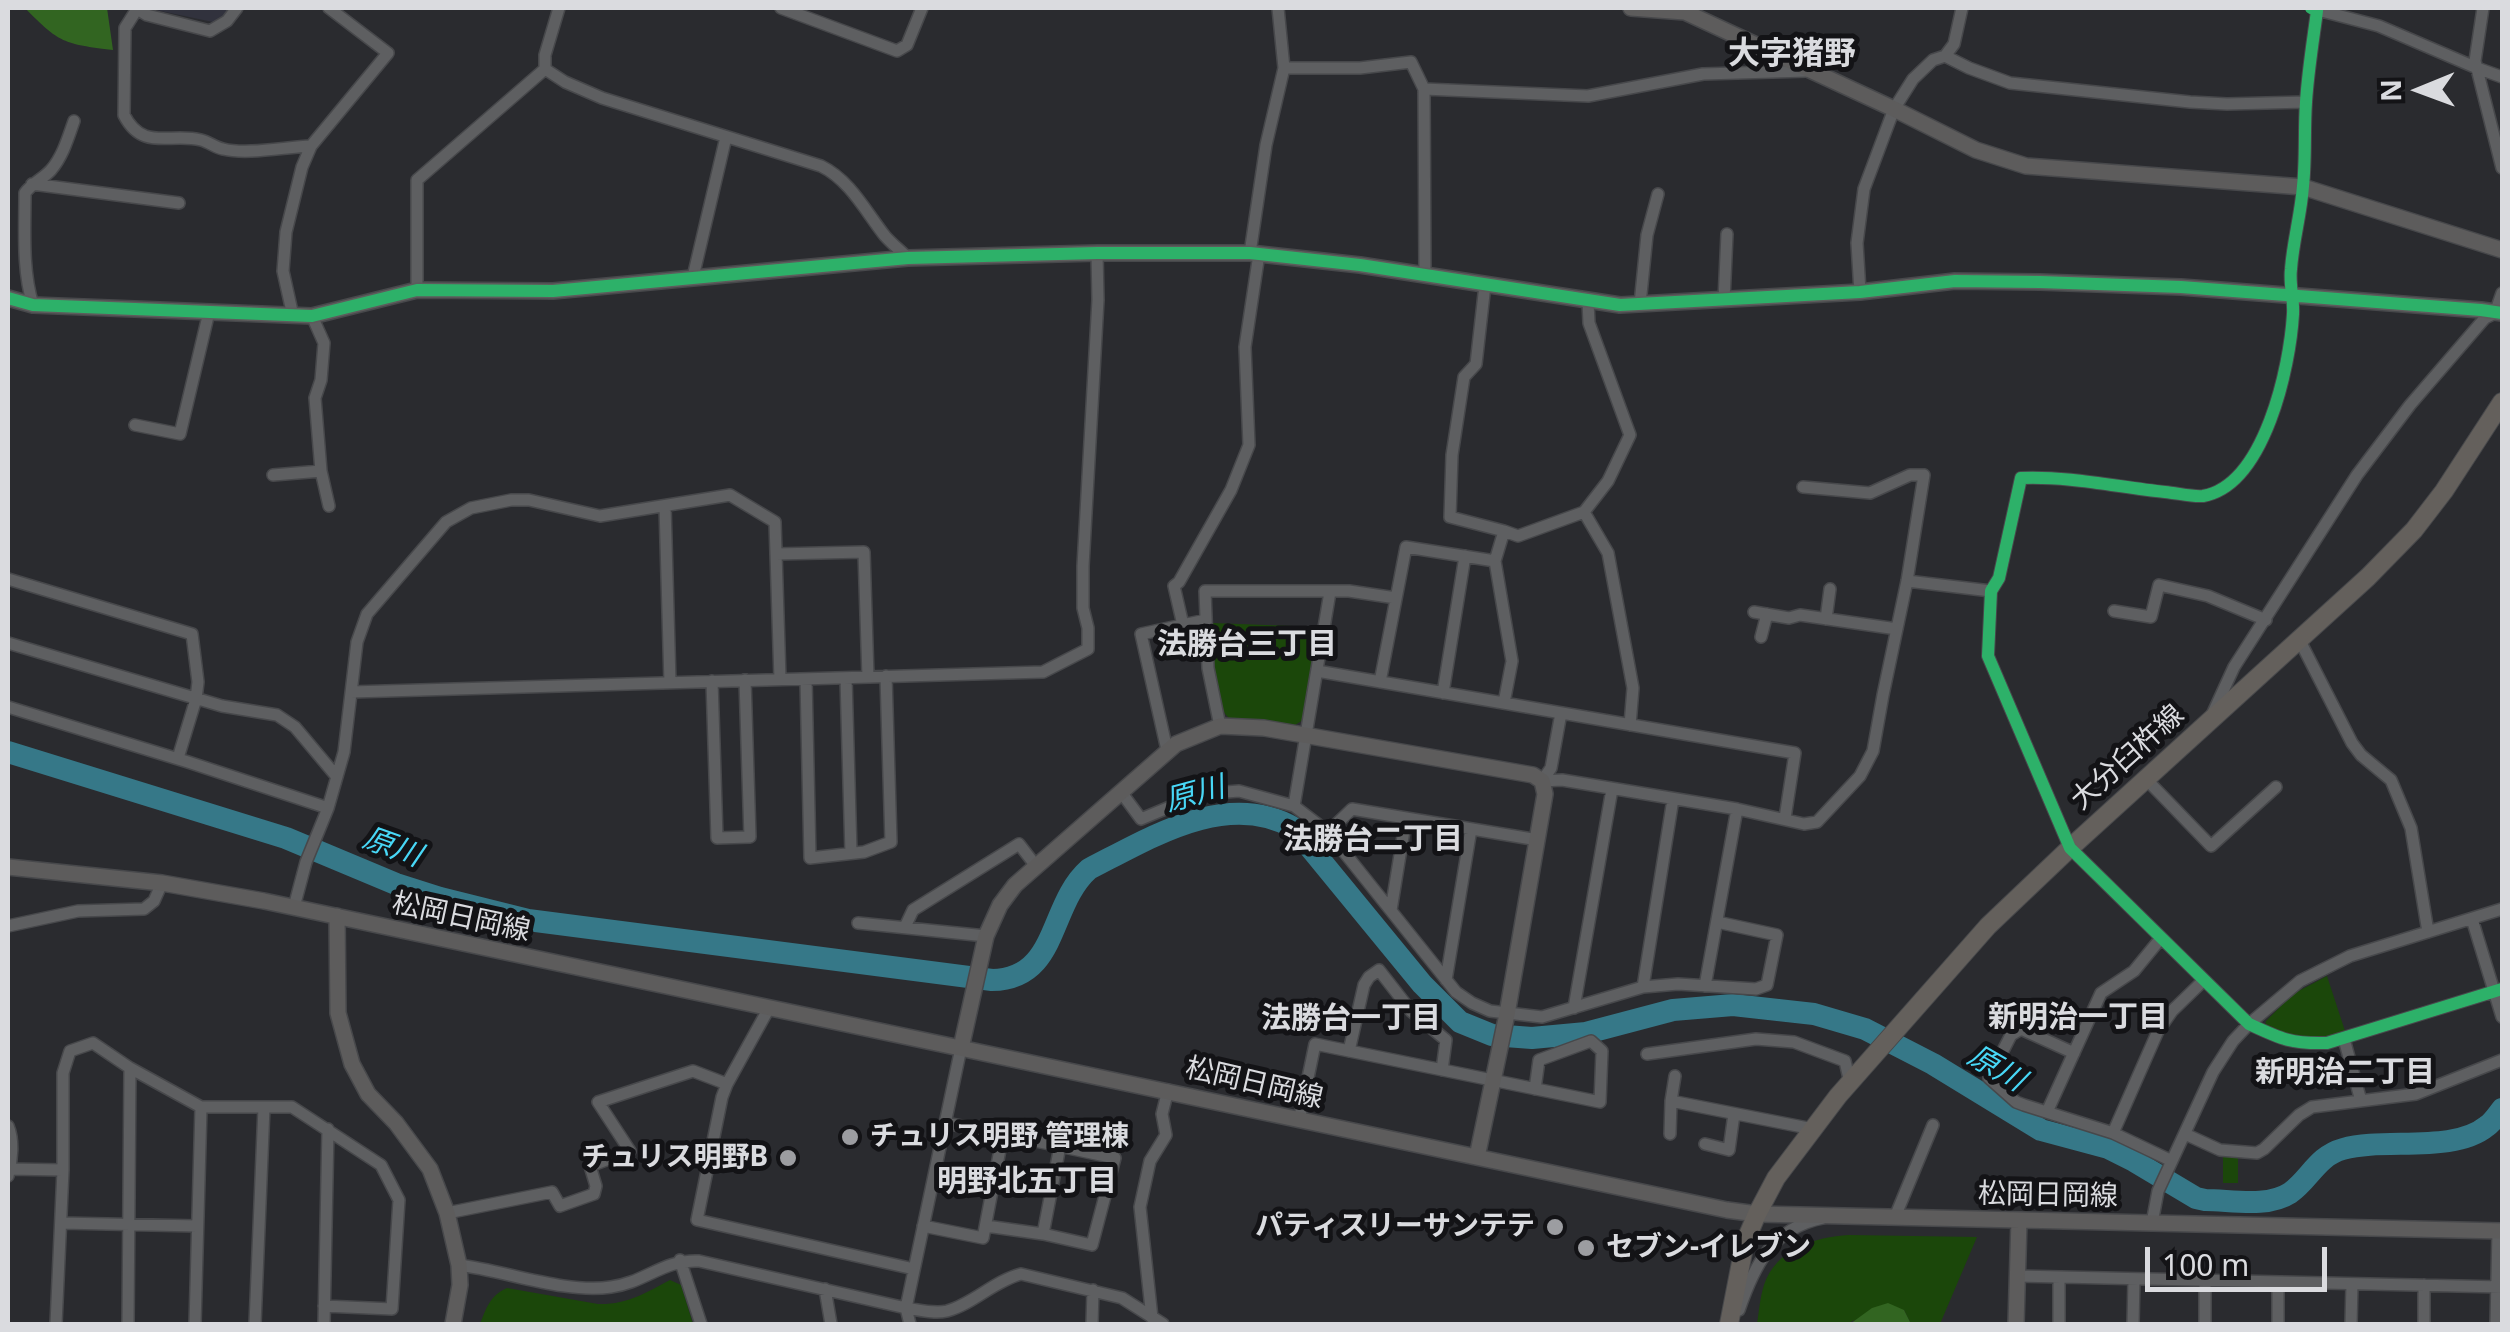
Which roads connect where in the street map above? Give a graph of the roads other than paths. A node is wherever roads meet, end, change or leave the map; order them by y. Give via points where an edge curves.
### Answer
1 (136, 8) edge
2 (238, 8) edge
3 (329, 8) edge
4 (560, 8) edge
5 (781, 8) edge
6 (922, 8) edge
7 (1278, 8) edge
8 (1630, 8) edge
9 (1962, 8) edge
10 (2483, 8) edge
11 (2314, 9) edge
12 (1946, 56) junction
13 (545, 68) junction
14 (1284, 68) junction
15 (2478, 68) junction
16 (1813, 71) junction
17 (2502, 77) edge
18 (1424, 90) junction
19 (2306, 102) junction
20 (1894, 109) junction
21 (74, 121) dead end
22 (726, 137) junction
23 (311, 146) junction
24 (2502, 168) edge
25 (32, 184) junction
26 (2303, 186) junction
27 (1658, 194) dead end
28 (179, 203) dead end
29 (1727, 234) dead end
30 (2502, 250) edge
31 (1097, 253) junction
32 (1254, 253) junction
33 (908, 258) junction
34 (693, 276) junction
35 (1425, 276) junction
36 (1485, 285) junction
37 (417, 290) junction
38 (1860, 292) junction
39 (2502, 293) edge
40 (2292, 296) junction
41 (8, 298) edge
42 (1724, 300) junction
43 (1588, 302) junction
44 (1640, 304) junction
45 (33, 305) junction
46 (208, 312) junction
47 (2499, 313) edge
48 (292, 316) junction
49 (312, 316) junction
50 (2502, 402) edge
51 (135, 425) dead end
52 (322, 471) junction
53 (273, 475) dead end
54 (1803, 487) dead end
55 (330, 506) dead end
56 (665, 506) junction
57 (1584, 512) junction
58 (1504, 531) junction
59 (776, 554) junction
60 (1465, 556) junction
61 (1494, 561) junction
62 (8, 580) edge
63 (1907, 581) junction
64 (1830, 589) dead end
65 (1991, 591) junction
66 (1330, 592) junction
67 (1396, 598) junction
68 (2114, 610) dead end
69 (1826, 619) junction
70 (1206, 620) junction
71 (2266, 620) junction
72 (1183, 625) junction
73 (1897, 628) junction
74 (1762, 637) dead end
75 (2300, 640) junction
76 (8, 643) edge
77 (1317, 671) junction
78 (886, 676) junction
79 (868, 677) junction
80 (846, 678) junction
81 (806, 679) junction
82 (744, 680) junction
83 (780, 680) junction
84 (712, 681) junction
85 (670, 682) junction
86 (1380, 682) junction
87 (352, 692) junction
88 (1443, 693) junction
89 (196, 699) junction
90 (1504, 703) junction
91 (8, 706) edge
92 (1561, 713) junction
93 (2208, 723) junction
94 (1630, 725) junction
95 (1220, 726) junction
96 (1306, 735) junction
97 (1167, 750) junction
98 (178, 758) junction
99 (337, 777) junction
100 (2146, 779) junction
101 (1542, 781) junction
102 (2276, 787) dead end
103 (1612, 789) junction
104 (1121, 792) junction
105 (1673, 799) junction
106 (1294, 806) junction
107 (328, 808) junction
108 (1737, 809) junction
109 (1406, 818) junction
110 (1785, 818) junction
111 (1471, 829) junction
112 (1328, 832) junction
113 (1538, 840) junction
114 (2070, 848) junction
115 (851, 854) junction
116 (1036, 866) junction
117 (8, 867) edge
118 (162, 883) junction
119 (294, 907) junction
120 (2502, 909) edge
121 (1391, 910) junction
122 (337, 916) junction
123 (2472, 919) junction
124 (1717, 922) junction
125 (858, 923) dead end
126 (8, 926) edge
127 (904, 928) junction
128 (2428, 932) junction
129 (986, 936) junction
130 (2161, 938) junction
131 (1446, 980) junction
132 (2204, 980) junction
133 (1705, 986) junction
134 (1643, 987) junction
135 (2499, 990) edge
136 (769, 1008) junction
137 (1574, 1008) junction
138 (2502, 1017) edge
139 (1506, 1020) junction
140 (2249, 1024) junction
141 (2344, 1039) junction
142 (962, 1048) junction
143 (1350, 1051) junction
144 (2074, 1053) junction
145 (1648, 1054) dead end
146 (2502, 1060) edge
147 (130, 1068) junction
148 (1442, 1070) junction
149 (1675, 1076) dead end
150 (1492, 1080) junction
151 (1850, 1083) junction
152 (726, 1084) junction
153 (1535, 1089) junction
154 (1168, 1090) junction
155 (1671, 1100) junction
156 (2362, 1100) junction
157 (200, 1107) junction
158 (264, 1108) junction
159 (2046, 1112) junction
160 (1734, 1114) junction
161 (1299, 1121) junction
162 (945, 1123) junction
163 (1933, 1125) dead end
164 (8, 1126) edge
165 (328, 1129) junction
166 (1813, 1129) junction
167 (2113, 1132) junction
168 (1003, 1134) junction
169 (1670, 1134) dead end
170 (2185, 1134) junction
171 (1705, 1144) dead end
172 (1060, 1146) junction
173 (1476, 1157) junction
174 (2172, 1163) junction
175 (63, 1170) junction
176 (8, 1172) edge
177 (448, 1213) junction
178 (1757, 1214) junction
179 (1842, 1216) junction
180 (1895, 1217) junction
181 (2019, 1220) junction
182 (62, 1223) junction
183 (2152, 1223) junction
184 (129, 1224) junction
185 (198, 1226) junction
186 (922, 1226) junction
187 (986, 1226) junction
188 (2500, 1231) edge
189 (1043, 1234) junction
190 (680, 1260) junction
191 (459, 1265) junction
192 (914, 1269) junction
193 (2018, 1276) junction
194 (2060, 1277) junction
195 (2134, 1279) junction
196 (2205, 1280) junction
197 (2278, 1282) junction
198 (2352, 1284) junction
199 (2424, 1285) junction
200 (2500, 1287) edge
201 (824, 1289) junction
202 (1094, 1290) junction
203 (324, 1306) junction
204 (906, 1308) junction
205 (1157, 1321) edge
206 (56, 1324) edge
207 (128, 1324) edge
208 (195, 1324) edge
209 (255, 1324) edge
210 (324, 1324) edge
211 (453, 1324) edge
212 (701, 1324) edge
213 (831, 1324) edge
214 (910, 1324) edge
215 (1092, 1324) edge
216 (1731, 1324) edge
217 (2016, 1324) edge
218 (2059, 1324) edge
219 (2133, 1324) edge
220 (2204, 1324) edge
221 (2278, 1324) edge
222 (2351, 1324) edge
223 (2424, 1324) edge
224 (2496, 1324) edge

1 - 2 street via 210,32
1 - 23 street via 125,28 124,115 142,136 250,151
3 - 23 street via 388,53
4 - 13 street
5 - 6 street via 897,51 907,44
7 - 14 street
8 - 16 street via 1685,12
9 - 12 street
10 - 15 street
11 - 15 street via 2379,26
11 - 19 street
12 - 19 street via 2010,82 2190,102
12 - 20 street via 1913,79
13 - 22 street via 602,98
13 - 37 street via 417,180
14 - 18 street via 1411,62
14 - 32 street via 1266,144
15 - 17 street
15 - 24 street
16 - 18 street via 1703,74 1588,96
16 - 20 street
18 - 35 street
19 - 26 street
20 - 26 street via 1976,150 2026,166
20 - 38 street via 1864,190
21 - 25 street via 53,168
22 - 33 street via 833,172
22 - 34 street
23 - 48 street via 286,232 283,271
25 - 28 street
25 - 45 street via 24,193
26 - 30 street
26 - 40 street
27 - 44 street
29 - 42 street
31 - 32 street
31 - 33 street
31 - 78 street via 1083,566 1088,649 1043,672
32 - 35 street
32 - 72 street via 1245,346 1249,445 1232,490 1174,586
33 - 34 street
34 - 37 street via 553,291
35 - 36 street
36 - 43 street
36 - 58 street via 1476,364 1464,377 1452,455 1450,517
37 - 49 street
38 - 40 street via 2023,282
38 - 42 street
39 - 47 street
40 - 47 street
40 - 65 street via 2282,385 2251,461 2236,479 2202,496 2021,478
41 - 45 street
42 - 44 street
43 - 44 street
43 - 57 street via 1588,324 1630,435
45 - 46 street
46 - 48 street
46 - 51 street via 180,434
47 - 71 street via 2485,318 2410,405 2357,475
48 - 49 street
49 - 52 street via 324,343 315,398
50 - 75 main road, 大分臼杵線 via 2414,530
52 - 53 street
52 - 55 street
54 - 63 street via 1870,492 1910,474 1924,476
56 - 59 street via 730,494 775,522
56 - 85 street
56 - 87 street via 600,516 512,500 461,512 367,614
57 - 58 street via 1518,536
57 - 94 street via 1608,552 1633,688
58 - 61 street
59 - 79 street via 864,552
59 - 83 street
60 - 61 street
60 - 67 street via 1406,547
60 - 88 street
61 - 90 street via 1512,660
62 - 89 street via 192,634
63 - 65 street
63 - 73 street
64 - 69 street
65 - 114 street via 1988,656
66 - 67 street
66 - 70 street via 1205,591
66 - 77 street
67 - 86 street
68 - 71 street via 2151,617 2159,584
69 - 73 street
69 - 74 street via 1760,613
70 - 72 street
70 - 95 street
71 - 93 street
72 - 97 street via 1141,634
73 - 110 street via 1874,751 1860,776 1818,822
75 - 93 main road, 大分臼杵線
75 - 128 street via 2352,743 2392,780 2411,828
76 - 89 street
77 - 86 street
77 - 96 street
78 - 79 street
78 - 115 street via 891,842
79 - 80 street
80 - 81 street
80 - 115 street
81 - 83 street
81 - 115 street via 810,858
82 - 83 street
82 - 84 street
82 - 84 street via 750,836 717,838
84 - 85 street
85 - 87 street
86 - 88 street
87 - 99 street
88 - 90 street
89 - 98 street
89 - 99 street via 277,715
90 - 92 street
91 - 98 street
92 - 94 street
92 - 101 street via 1551,768
93 - 100 main road, 大分臼杵線
94 - 110 street via 1796,753
95 - 96 street
95 - 97 street
96 - 101 street
96 - 106 street
97 - 104 street
98 - 107 street
99 - 107 street
100 - 102 street via 2211,846
100 - 114 main road, 大分臼杵線
101 - 103 street
101 - 113 street
103 - 105 street
103 - 137 street
104 - 106 street via 1141,819 1201,794 1238,791
104 - 116 street
105 - 108 street
105 - 134 street
106 - 112 street
107 - 119 street
108 - 110 street
108 - 124 street
109 - 111 street
109 - 112 street via 1352,809
109 - 121 street
111 - 113 street
111 - 131 street
112 - 121 street
113 - 139 street
114 - 130 street
114 - 151 main road, 大分臼杵線 via 1988,926
116 - 127 street via 1019,844 913,910
116 - 129 street via 1000,905
117 - 118 street, 松岡日岡線
118 - 119 street, 松岡日岡線
118 - 126 street via 144,909 78,911
119 - 122 street, 松岡日岡線
120 - 123 street
121 - 131 street
122 - 136 street, 松岡日岡線
122 - 177 street via 338,1013 352,1064 368,1094 430,1169
123 - 128 street
123 - 135 street
124 - 133 street
124 - 133 street via 1777,936 1767,985
125 - 127 street
127 - 129 street
128 - 140 street via 2350,956 2300,981
129 - 142 street
130 - 132 street
130 - 144 street via 2134,971 2101,993
131 - 139 street via 1463,998
132 - 140 street
132 - 167 street via 2158,1031
133 - 134 street
134 - 137 street
135 - 138 street
135 - 141 street
136 - 142 street, 松岡日岡線
136 - 152 street
137 - 139 street
139 - 150 street
140 - 141 street via 2298,1044
140 - 170 street via 2214,1072
141 - 156 street
142 - 154 street, 松岡日岡線
142 - 162 street
143 - 148 street
143 - 148 street via 1364,985 1379,970 1411,1011 1446,1040
143 - 161 street via 1315,1044
144 - 159 street
144 - 159 street via 2021,1029 2010,1035 1989,1078 2016,1102
145 - 151 street via 1756,1039 1794,1042 1845,1060
146 - 156 street via 2416,1094
147 - 157 street
147 - 175 street via 93,1043 70,1051 63,1073
147 - 184 street
148 - 150 street
149 - 155 street
150 - 153 street
150 - 173 street
151 - 166 main road, 大分臼杵線
152 - 177 street via 692,1071 598,1102 630,1151 590,1166 596,1188 591,1196 560,1206 552,1192
152 - 192 street via 696,1220
153 - 153 street via 1600,1102 1602,1051 1592,1041 1539,1060
154 - 161 street, 松岡日岡線
154 - 205 street via 1166,1135 1150,1161 1140,1207
155 - 160 street
155 - 169 street
156 - 170 street via 2307,1110 2257,1153 2220,1150
157 - 158 street
157 - 185 street
158 - 165 street via 292,1107
158 - 209 street
159 - 167 street
160 - 166 street
160 - 171 street via 1729,1150
161 - 173 street, 松岡日岡線
162 - 168 street
162 - 186 street
163 - 180 street
164 - 176 street
165 - 203 street
165 - 203 street via 381,1165 399,1200 392,1308
166 - 178 main road, 大分臼杵線
167 - 174 street
168 - 172 street
168 - 187 street
170 - 174 street
172 - 189 street
172 - 189 street via 1115,1158 1092,1245
173 - 178 street, 松岡日岡線
174 - 183 street
175 - 176 street
175 - 182 street
177 - 191 street
178 - 179 street, 松岡日岡線
178 - 216 main road, 大分臼杵線 via 1745,1242
179 - 180 street, 松岡日岡線
179 - 216 street via 1798,1226 1768,1250
180 - 181 street, 松岡日岡線
181 - 183 street, 松岡日岡線
181 - 193 street
182 - 184 street
182 - 206 street
183 - 188 street, 松岡日岡線
184 - 185 street
184 - 207 street
185 - 208 street
186 - 187 street via 984,1238
186 - 192 street
187 - 189 street
188 - 200 street
190 - 191 street via 597,1288
190 - 201 street
190 - 212 street
191 - 211 street
192 - 204 street
193 - 194 street
193 - 217 street
194 - 195 street
194 - 218 street
195 - 196 street
195 - 219 street
196 - 197 street
196 - 220 street
197 - 198 street
197 - 221 street
198 - 199 street
198 - 222 street
199 - 200 street
199 - 223 street
200 - 224 street
201 - 204 street
201 - 213 street
202 - 204 street via 1021,1274 951,1310
202 - 205 street via 1122,1298
202 - 215 street
203 - 210 street
204 - 214 street

